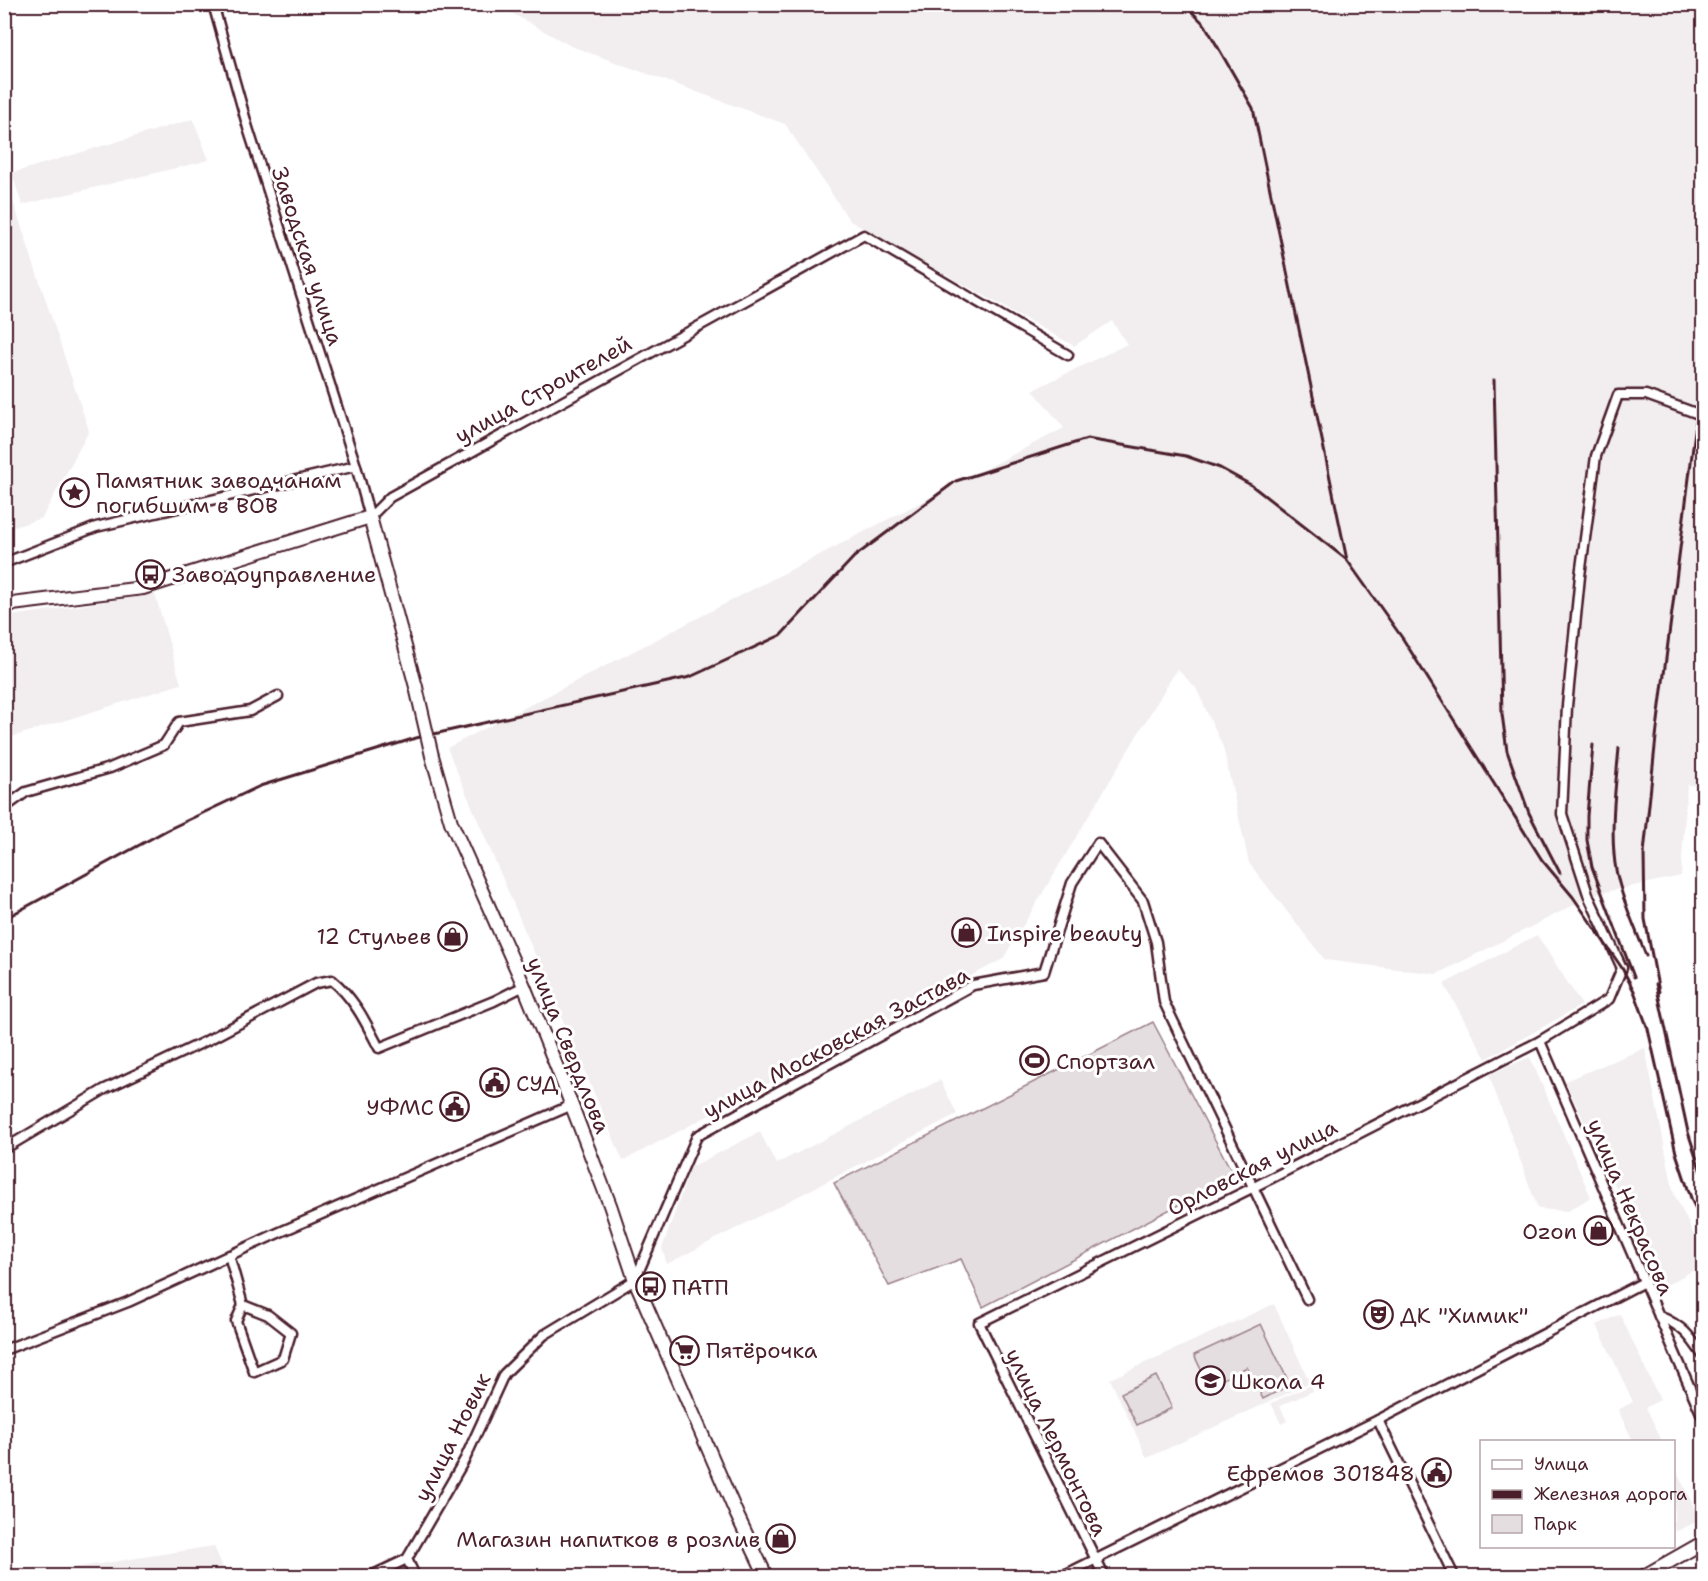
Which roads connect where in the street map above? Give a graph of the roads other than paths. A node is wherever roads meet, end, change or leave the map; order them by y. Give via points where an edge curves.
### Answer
1 (213, 4) edge
2 (1068, 355) dead end
3 (1704, 416) edge
4 (356, 466) junction
5 (370, 517) junction
6 (4, 562) edge
7 (4, 605) edge
8 (278, 696) dead end
9 (4, 808) edge
10 (524, 986) junction
11 (1540, 1041) junction
12 (572, 1105) junction
13 (4, 1149) edge
14 (1252, 1188) junction
15 (228, 1255) junction
16 (635, 1280) junction
17 (1644, 1281) junction
18 (1307, 1299) dead end
19 (243, 1305) junction
20 (1659, 1316) junction
21 (979, 1323) joint
22 (4, 1350) edge
23 (1704, 1357) edge
24 (1378, 1420) junction
25 (1704, 1420) edge
26 (1704, 1542) edge
27 (407, 1559) junction
28 (1095, 1560) junction
29 (371, 1576) edge
30 (415, 1576) edge
31 (766, 1576) edge
32 (1062, 1576) edge
33 (1104, 1576) edge
34 (1454, 1576) edge
35 (1644, 1576) edge

1 - 4 street, Заводская улица via 248,128
2 - 5 street, улица Строителей via 864,235 390,497
3 - 11 street, Орловская улица via 1646,395 1618,395 1596,456 1568,694 1562,814 1589,897 1622,968 1609,999
4 - 5 street, Заводская улица
4 - 6 street via 96,527
5 - 7 main road, улица Строителей via 143,588
5 - 10 main road, улица Свердлова, bridge via 451,822
8 - 9 street via 250,711 179,722 164,745 110,768 26,792
10 - 12 main road, улица Свердлова
10 - 13 street via 379,1048 356,1005 342,989 332,980 316,983 105,1089
11 - 14 street, Орловская улица
11 - 17 street, улица Некрасова
12 - 15 street
12 - 16 main road, улица Свердлова
14 - 16 street, улица Московская Застава via 1164,1002 1156,942 1143,901 1098,843 1072,883 1044,972 973,985 697,1136
14 - 18 street
14 - 21 street, Орловская улица
15 - 19 street
15 - 22 street via 128,1302
16 - 27 street, улица Новик via 544,1335 504,1374 465,1459
16 - 31 main road, улица Свердлова
17 - 20 street, улица Некрасова
17 - 24 street
19 - 19 street via 268,1315 291,1333 284,1359 254,1372 236,1321
20 - 23 street via 1687,1332
20 - 25 street, улица Некрасова
21 - 28 street, улица Лермонтова
24 - 28 street
24 - 34 street
26 - 35 main road
27 - 29 street
27 - 30 street
28 - 32 street
28 - 33 street, улица Лермонтова

